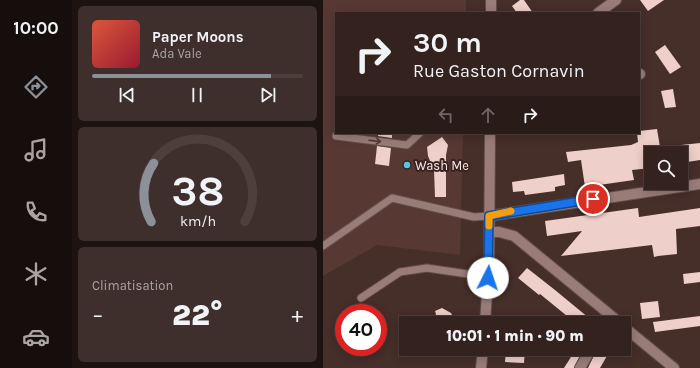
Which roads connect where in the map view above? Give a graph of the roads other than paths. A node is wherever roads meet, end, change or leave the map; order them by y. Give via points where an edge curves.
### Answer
1 (491, 0) edge
2 (616, 0) edge
3 (491, 12) edge
4 (599, 12) edge
5 (419, 134) edge
6 (490, 134) edge
7 (336, 136) dead end
8 (700, 184) edge
9 (489, 216) junction
10 (489, 232) junction
11 (323, 246) edge
12 (488, 278) junction
13 (361, 298) dead end
14 (485, 316) edge
15 (605, 316) edge
16 (631, 333) edge
17 (482, 356) edge
18 (587, 356) edge
19 (481, 368) edge
20 (580, 368) edge
21 (674, 368) edge

1 - 3 street
2 - 4 street
7 -> 5 lane via 407,145
6 - 9 street
8 - 9 street
9 - 10 street
9 - 11 lane via 474,217 392,198
10 - 12 street
10 - 15 street via 513,236
12 - 13 lane via 427,268 400,272
12 - 14 street
16 - 21 street
17 - 19 street
18 - 20 street

